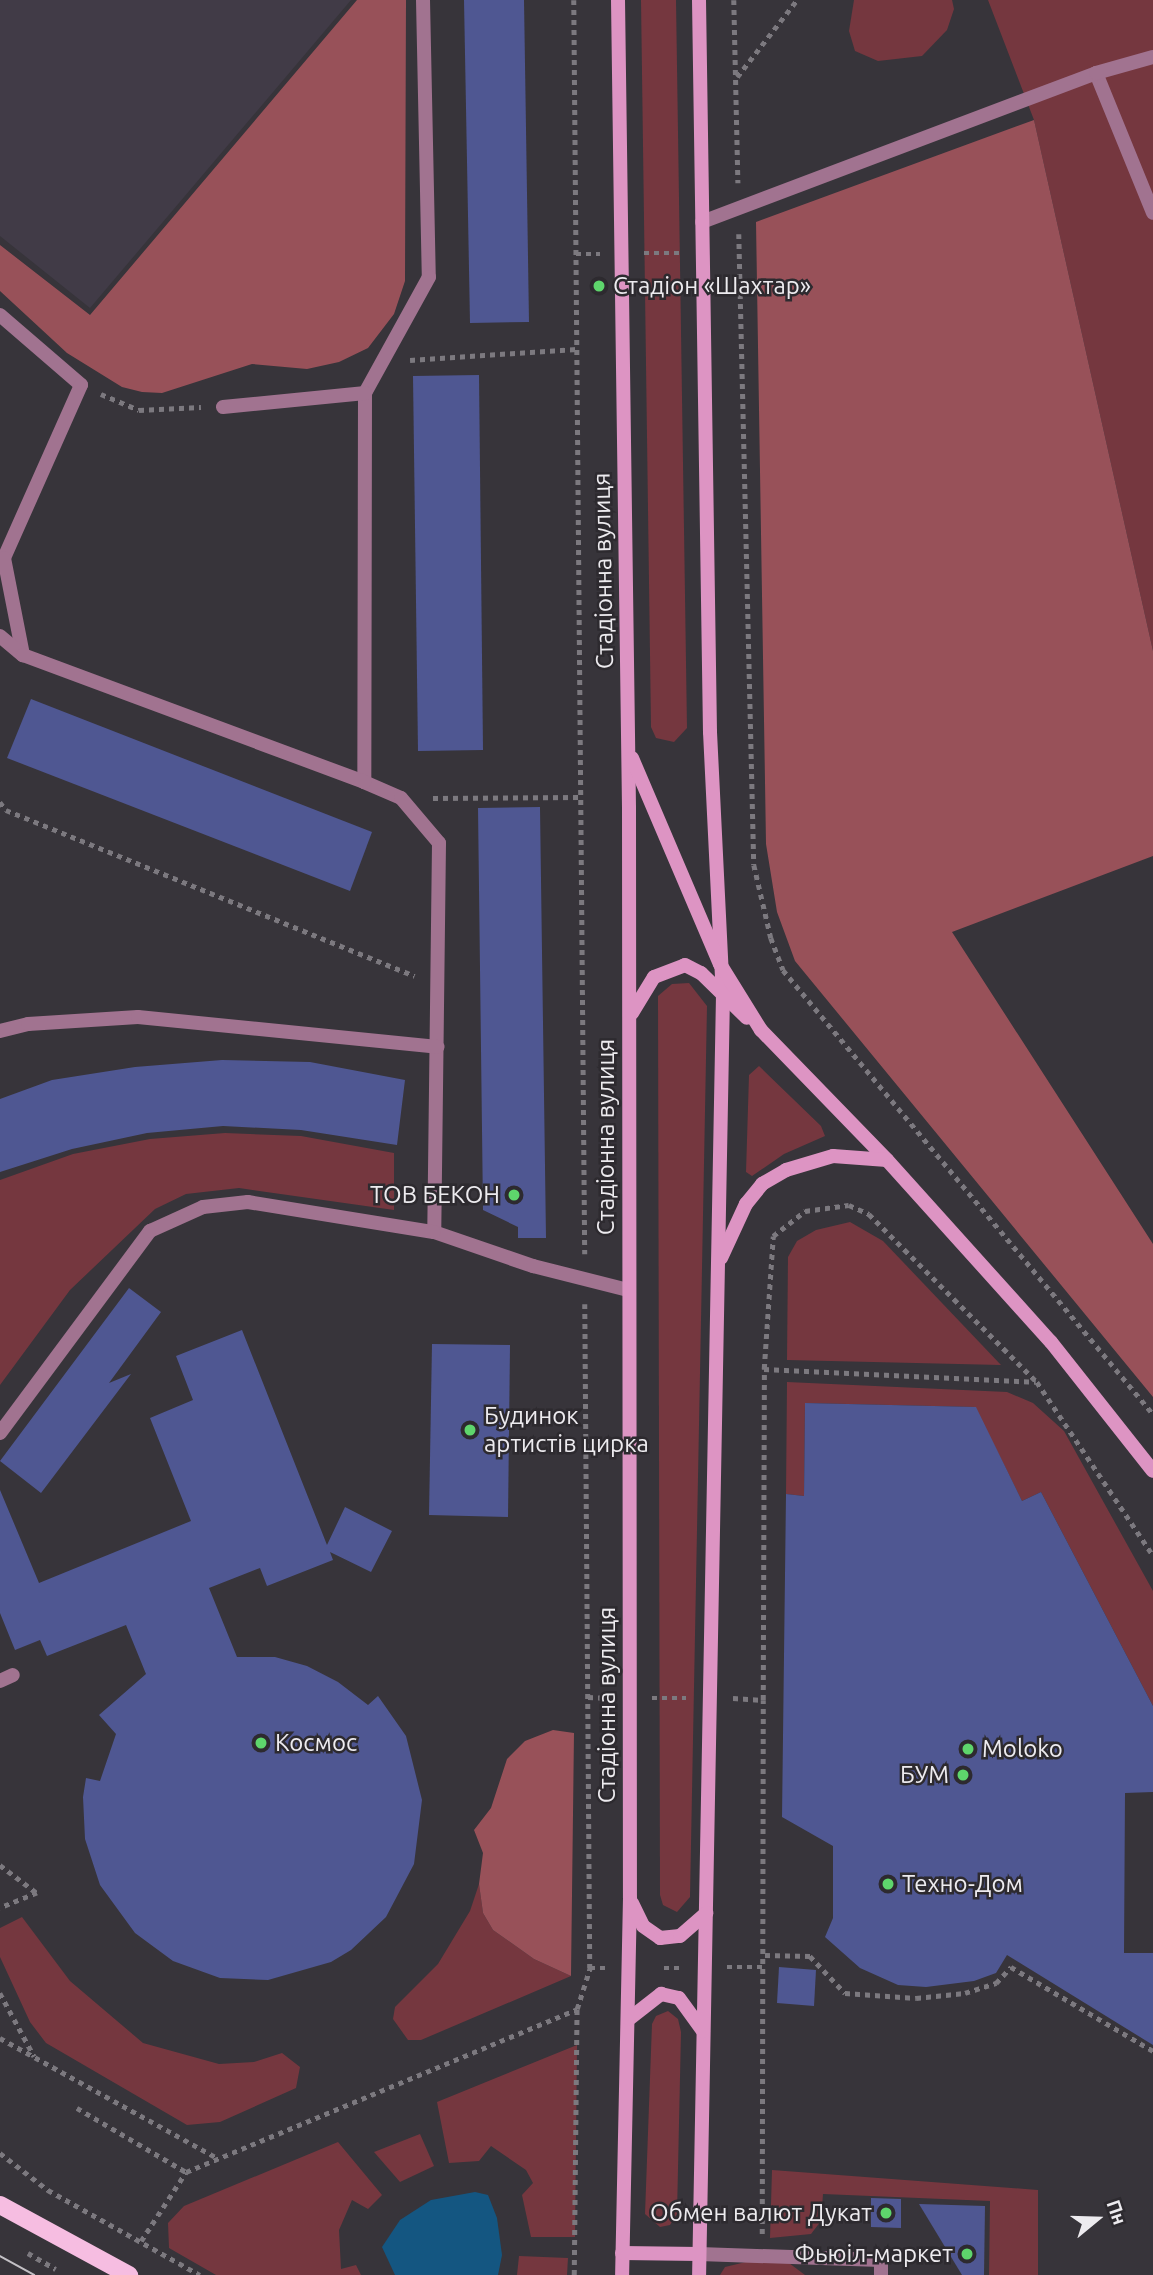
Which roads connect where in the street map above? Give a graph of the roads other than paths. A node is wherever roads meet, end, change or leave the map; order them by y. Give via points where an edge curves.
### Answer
1 (423, 0) edge
2 (618, 0) edge
3 (699, 0) edge
4 (1153, 57) edge
5 (1096, 74) junction
6 (1153, 213) edge
7 (702, 222) junction
8 (0, 315) edge
9 (365, 393) junction
10 (223, 407) road end
11 (0, 636) edge
12 (23, 655) junction
13 (629, 750) junction
14 (364, 782) junction
15 (720, 964) junction
16 (723, 995) junction
17 (629, 1023) junction
18 (761, 1030) junction
19 (0, 1031) edge
20 (438, 1046) junction
21 (887, 1160) junction
22 (434, 1232) junction
23 (719, 1263) junction
24 (628, 1290) junction
25 (0, 1433) edge
26 (1153, 1471) edge
27 (630, 1899) junction
28 (706, 1913) junction
29 (629, 2019) junction
30 (704, 2032) junction
31 (0, 2204) edge
32 (622, 2253) junction
33 (699, 2254) junction
34 (129, 2275) edge
35 (622, 2275) edge
36 (699, 2275) edge
37 (881, 2275) edge

1 - 9 lane via 429,277
2 - 13 street, Стадіонна вулиця
3 - 7 street
4 - 5 lane
5 - 6 lane
5 - 7 lane
7 - 15 street via 710,732
8 - 12 lane via 81,385 4,558
9 - 10 lane
9 - 14 lane
11 - 12 lane
12 - 14 lane
13 - 15 street
13 - 17 street, Стадіонна вулиця
14 - 20 lane via 401,798 439,843
15 - 16 street
15 - 18 street
16 - 17 street via 685,965 669,968 639,995
16 - 18 street
16 - 23 street
17 - 24 street, Стадіонна вулиця
18 - 21 street
19 - 20 lane via 28,1024 138,1017
20 - 22 lane
21 - 23 street via 833,1156 786,1170 762,1184 746,1204
21 - 26 street via 1051,1342
22 - 24 lane
22 - 25 lane via 248,1202 203,1207 150,1231
23 - 28 street
24 - 27 street, Стадіонна вулиця
27 - 28 street via 643,1926 660,1938 680,1936
27 - 29 street, Стадіонна вулиця
28 - 30 street
29 - 30 street via 661,1994 685,2003
29 - 32 street, Стадіонна вулиця
30 - 33 street
31 - 34 main road
32 - 33 street
32 - 35 street, Стадіонна вулиця
33 - 36 street
33 - 37 lane via 881,2260

